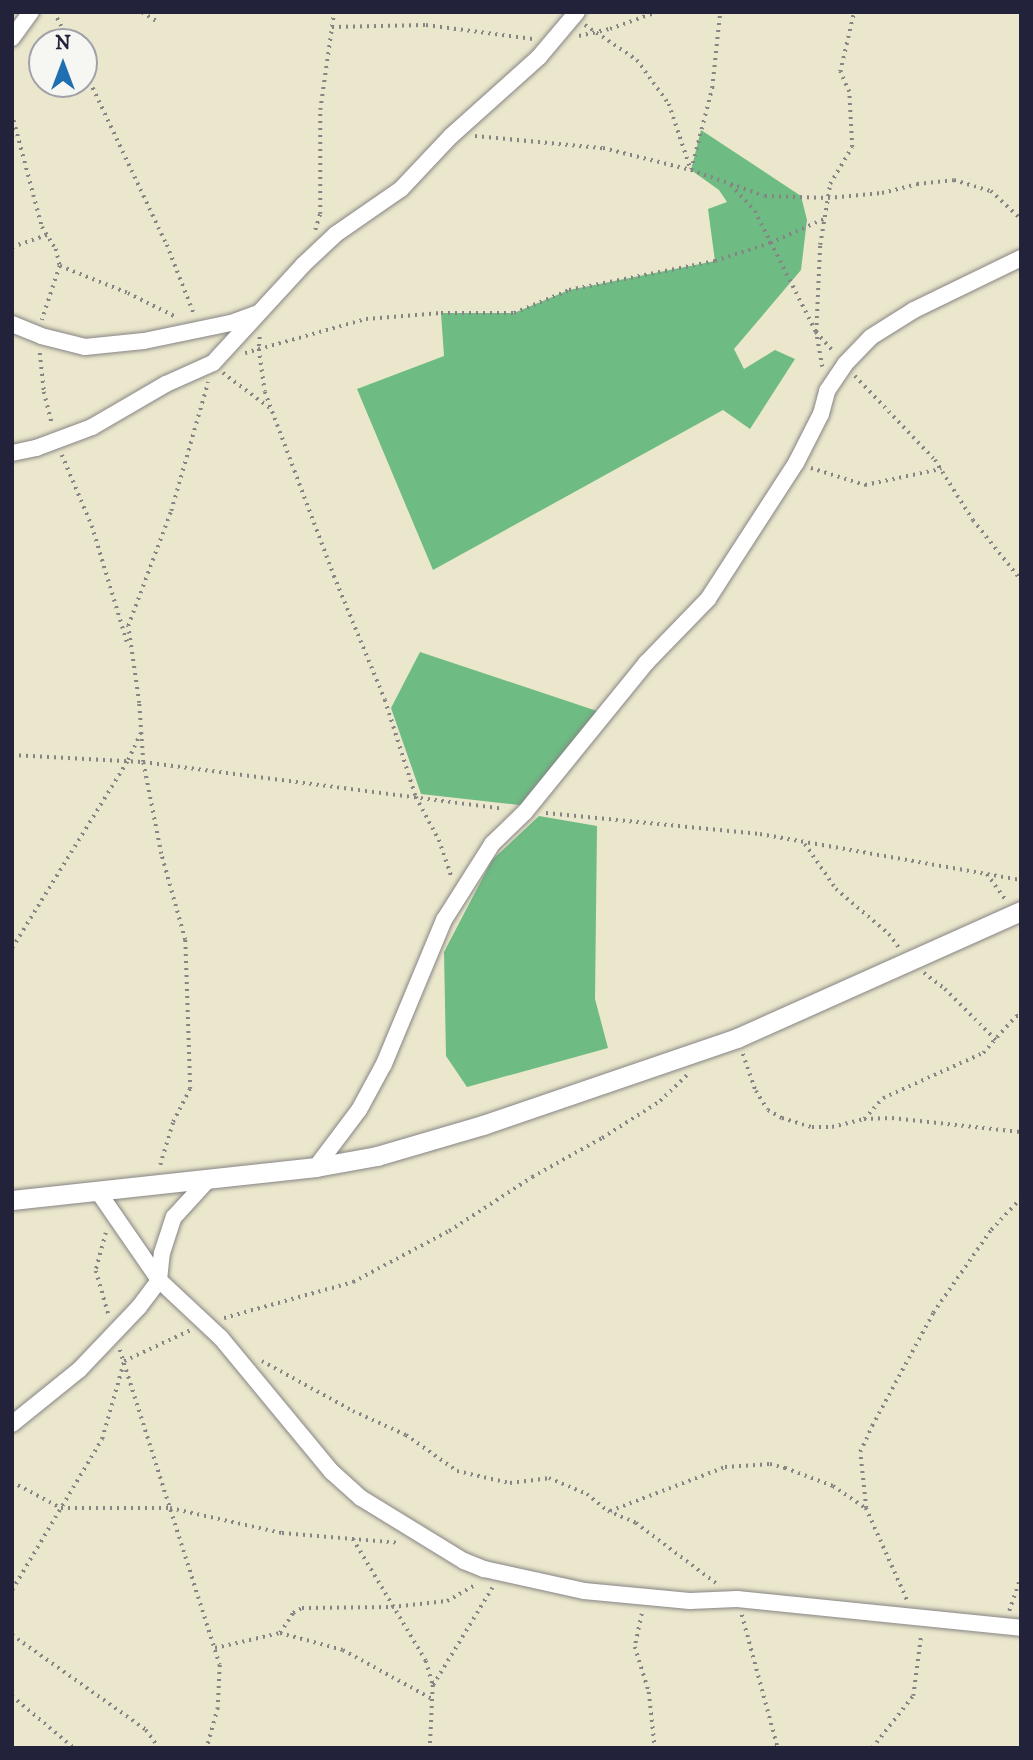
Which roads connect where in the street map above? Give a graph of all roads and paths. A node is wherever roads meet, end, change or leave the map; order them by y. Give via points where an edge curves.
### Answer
1 (31, 12) edge
2 (54, 12) edge
3 (142, 12) edge
4 (334, 12) edge
5 (657, 12) edge
6 (720, 12) edge
7 (854, 12) edge
8 (574, 15) edge
9 (158, 22) dead end
10 (332, 27) junction
11 (63, 28) edge
12 (599, 32) junction
13 (12, 38) edge
14 (553, 40) junction
15 (98, 98) edge
16 (12, 114) edge
17 (451, 136) junction
18 (691, 170) junction
19 (730, 184) junction
20 (828, 198) junction
21 (824, 219) junction
22 (1021, 219) edge
23 (47, 234) junction
24 (770, 243) junction
25 (12, 247) edge
26 (1021, 258) edge
27 (303, 265) junction
28 (60, 266) junction
29 (264, 311) junction
30 (12, 324) edge
31 (199, 329) junction
32 (816, 332) junction
33 (41, 336) junction
34 (259, 349) junction
35 (213, 363) junction
36 (845, 364) junction
37 (827, 391) junction
38 (272, 410) junction
39 (57, 440) junction
40 (12, 453) edge
41 (796, 463) junction
42 (941, 469) junction
43 (1021, 580) edge
44 (130, 651) junction
45 (141, 732) junction
46 (986, 872) dead end
47 (459, 897) junction
48 (1018, 913) edge
49 (12, 948) edge
50 (1021, 1016) edge
51 (737, 1038) junction
52 (690, 1073) dead end
53 (864, 1119) junction
54 (1021, 1132) edge
55 (316, 1167) junction
56 (208, 1180) junction
57 (154, 1183) junction
58 (96, 1190) junction
59 (1021, 1198) edge
60 (12, 1200) edge
61 (112, 1215) junction
62 (159, 1280) junction
63 (206, 1323) junction
64 (115, 1334) junction
65 (257, 1358) dead end
66 (124, 1361) junction
67 (12, 1424) edge
68 (12, 1482) edge
69 (61, 1507) junction
70 (170, 1507) junction
71 (866, 1507) junction
72 (608, 1511) junction
73 (353, 1539) junction
74 (405, 1543) dead end
75 (502, 1573) junction
76 (1021, 1576) edge
77 (12, 1590) edge
78 (645, 1598) junction
79 (737, 1600) junction
80 (392, 1607) junction
81 (914, 1615) junction
82 (1013, 1626) edge
83 (280, 1633) junction
84 (12, 1635) edge
85 (215, 1648) junction
86 (433, 1685) junction
87 (12, 1696) edge
88 (434, 1700) junction
89 (74, 1748) edge
90 (159, 1748) edge
91 (207, 1748) edge
92 (430, 1748) edge
93 (655, 1748) edge
94 (778, 1748) edge
95 (873, 1748) edge

1 - 13 street
2 - 11 path
3 - 9 path
4 - 10 path
5 - 12 path
6 - 18 path via 712,88
7 - 20 path via 840,72 849,92 852,147 830,184
8 - 12 path
8 - 14 street
10 - 14 path via 426,25
10 - 27 path via 320,110 320,214
12 - 14 path
12 - 18 path via 637,60 668,104
14 - 17 street
15 - 31 path via 167,246
16 - 23 path
17 - 18 path via 500,136 603,148
17 - 27 street via 401,189 336,234
18 - 19 path
19 - 20 path via 765,196
19 - 24 path via 755,211
20 - 21 path
20 - 22 path via 954,180 991,191
21 - 24 path
21 - 32 path
23 - 25 path
23 - 28 path
24 - 32 path
24 - 34 path via 715,261 569,290 514,313 366,319
26 - 36 street via 914,310 871,337
27 - 29 street
28 - 31 path
28 - 33 path via 42,316
29 - 31 street
29 - 34 path
29 - 35 street
30 - 33 street
31 - 33 street via 85,347
32 - 36 path
32 - 37 path
33 - 39 path via 44,392
34 - 35 path
34 - 38 path
35 - 38 path
35 - 39 street via 92,427
35 - 44 path via 171,511 128,626
36 - 37 street
36 - 42 path
37 - 41 street via 821,414
38 - 47 path via 386,699 416,797 439,840
39 - 40 street
39 - 44 path via 92,526
41 - 42 path via 865,485
41 - 47 street via 708,600 646,663 492,844
42 - 43 path via 973,520
44 - 45 path
45 - 49 path
45 - 57 path via 161,854 185,940 190,1088 173,1122
46 - 48 path
47 - 55 street via 444,920 384,1064 359,1110
48 - 51 street
50 - 53 path via 983,1053 883,1098
51 - 53 path via 756,1091 768,1110 812,1127 832,1128
51 - 55 street via 483,1125 377,1156
52 - 63 path via 660,1101 602,1138 449,1231 353,1282
53 - 54 path
55 - 56 street
56 - 57 street
56 - 62 street via 174,1217
57 - 58 street
58 - 60 street
58 - 61 street
59 - 71 path via 991,1230 933,1313 872,1426 860,1452
61 - 62 street
61 - 64 path via 96,1271
62 - 63 street
62 - 64 street
63 - 66 path
63 - 75 street via 332,1472 361,1498 464,1560
64 - 66 path
64 - 67 street
65 - 72 path via 406,1435 457,1471 510,1483 549,1478 587,1494
66 - 69 path via 102,1439
66 - 70 path
68 - 69 path
69 - 70 path
69 - 77 path
70 - 73 path via 282,1533
70 - 85 path
71 - 72 path via 833,1486 770,1464 725,1466
71 - 81 path
72 - 79 path via 636,1523
73 - 74 path
73 - 80 path
75 - 78 street via 584,1591
75 - 80 path via 447,1601
75 - 86 path
76 - 82 path
78 - 79 street
78 - 93 path via 635,1647 649,1692
79 - 81 street
79 - 94 path
80 - 83 path via 302,1608
80 - 86 path via 426,1661
81 - 82 street
81 - 95 path via 921,1634 913,1696
83 - 85 path
83 - 88 path via 343,1650
84 - 90 path via 146,1730
85 - 91 path via 220,1665 218,1708
86 - 88 path
87 - 89 path
88 - 92 path

